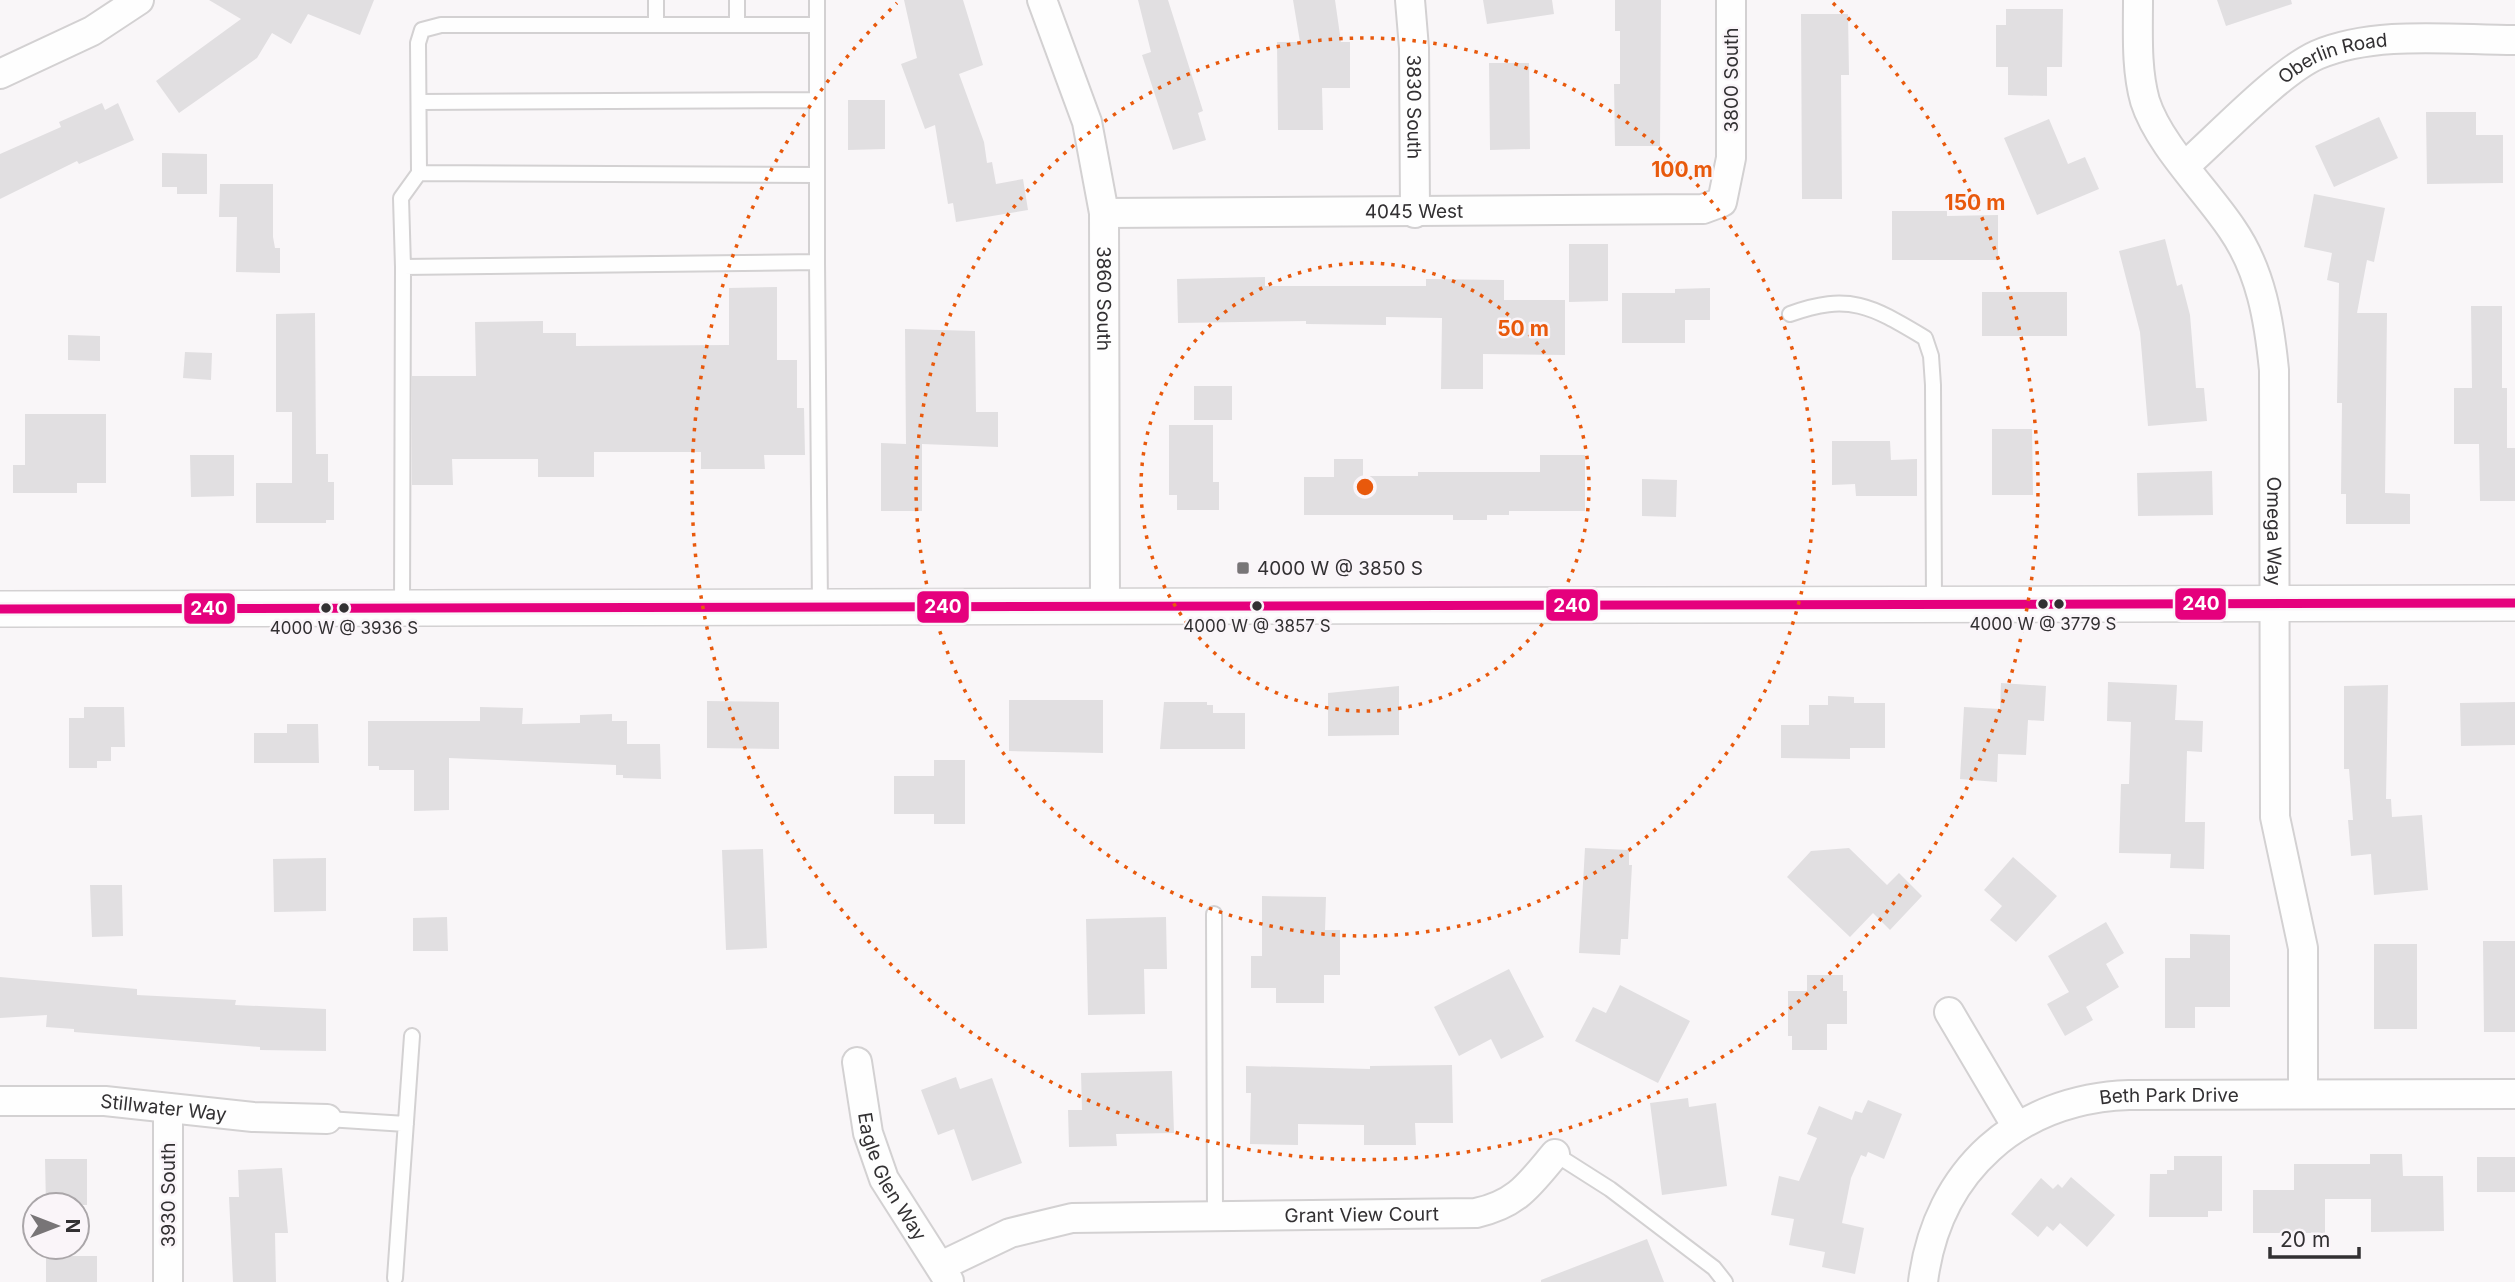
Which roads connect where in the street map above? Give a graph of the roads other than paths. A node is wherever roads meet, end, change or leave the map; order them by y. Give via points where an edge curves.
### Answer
1 (139, 0) edge
2 (656, 0) edge
3 (737, 0) edge
4 (817, 0) edge
5 (1042, 0) edge
6 (1409, 0) edge
7 (1731, 0) edge
8 (2138, 0) edge
9 (656, 25) junction
10 (737, 25) junction
11 (817, 25) junction
12 (2515, 40) edge
13 (0, 74) edge
14 (817, 100) junction
15 (419, 102) junction
16 (2185, 166) junction
17 (419, 173) junction
18 (817, 175) junction
19 (1722, 202) joint
20 (1104, 214) junction
21 (1415, 214) junction
22 (817, 262) junction
23 (403, 267) junction
24 (1790, 314) dead end
25 (2515, 603) edge
26 (2274, 604) junction
27 (1934, 605) junction
28 (1105, 607) junction
29 (820, 608) junction
30 (402, 609) junction
31 (0, 610) edge
32 (1214, 914) dead end
33 (1949, 1012) dead end
34 (412, 1036) dead end
35 (857, 1062) dead end
36 (2303, 1094) junction
37 (2515, 1094) edge
38 (0, 1101) edge
39 (168, 1108) junction
40 (327, 1119) joint
41 (406, 1125) junction
42 (2017, 1127) junction
43 (1555, 1154) joint
44 (1215, 1216) junction
45 (946, 1274) edge
46 (395, 1278) dead end
47 (168, 1282) edge
48 (1726, 1282) edge
49 (1923, 1282) edge

1 - 13 street via 92,31
2 - 9 lane
3 - 10 lane
4 - 11 lane
5 - 20 street, 3860 South via 1087,122
6 - 21 street, 3830 South via 1414,48
7 - 19 street, 3800 South via 1731,159
8 - 16 street, Omega Way via 2140,72 2146,102
9 - 10 lane
9 - 15 lane via 432,26 422,30 418,43
10 - 11 lane
11 - 14 lane
12 - 16 street, Oberlin Road via 2398,40 2337,48 2316,56 2295,69
14 - 15 lane
14 - 18 lane
15 - 17 lane
16 - 26 street, Omega Way via 2252,263 2270,331
17 - 18 lane
17 - 23 lane via 401,198
18 - 22 lane
19 - 21 street, 4045 West via 1681,210
20 - 21 street, 4045 West
20 - 28 street, 3860 South
22 - 23 lane
22 - 29 lane
23 - 30 lane
24 - 27 lane via 1820,303 1847,302 1886,315 1925,338 1933,385
25 - 26 street
26 - 27 street
26 - 36 street, Omega Way via 2275,817 2302,948
27 - 28 street
28 - 29 street
29 - 30 street
30 - 31 street
32 - 44 lane
33 - 42 street
34 - 41 lane
35 - 45 street, Eagle Glen Way via 868,1133 884,1179
36 - 37 street, Beth Park Drive
36 - 42 street, Beth Park Drive via 2095,1097 2061,1104
38 - 39 street, Stillwater Way via 105,1101
39 - 40 street, Stillwater Way
39 - 47 street, 3930 South
40 - 41 lane
41 - 46 lane
42 - 49 street, Beth Park Drive via 1978,1158 1949,1197 1931,1241
43 - 44 street, Grant View Court via 1519,1196 1506,1205 1476,1213
43 - 48 lane, Grant View Court via 1611,1189
44 - 45 street, Grant View Court via 1052,1221 1010,1233

